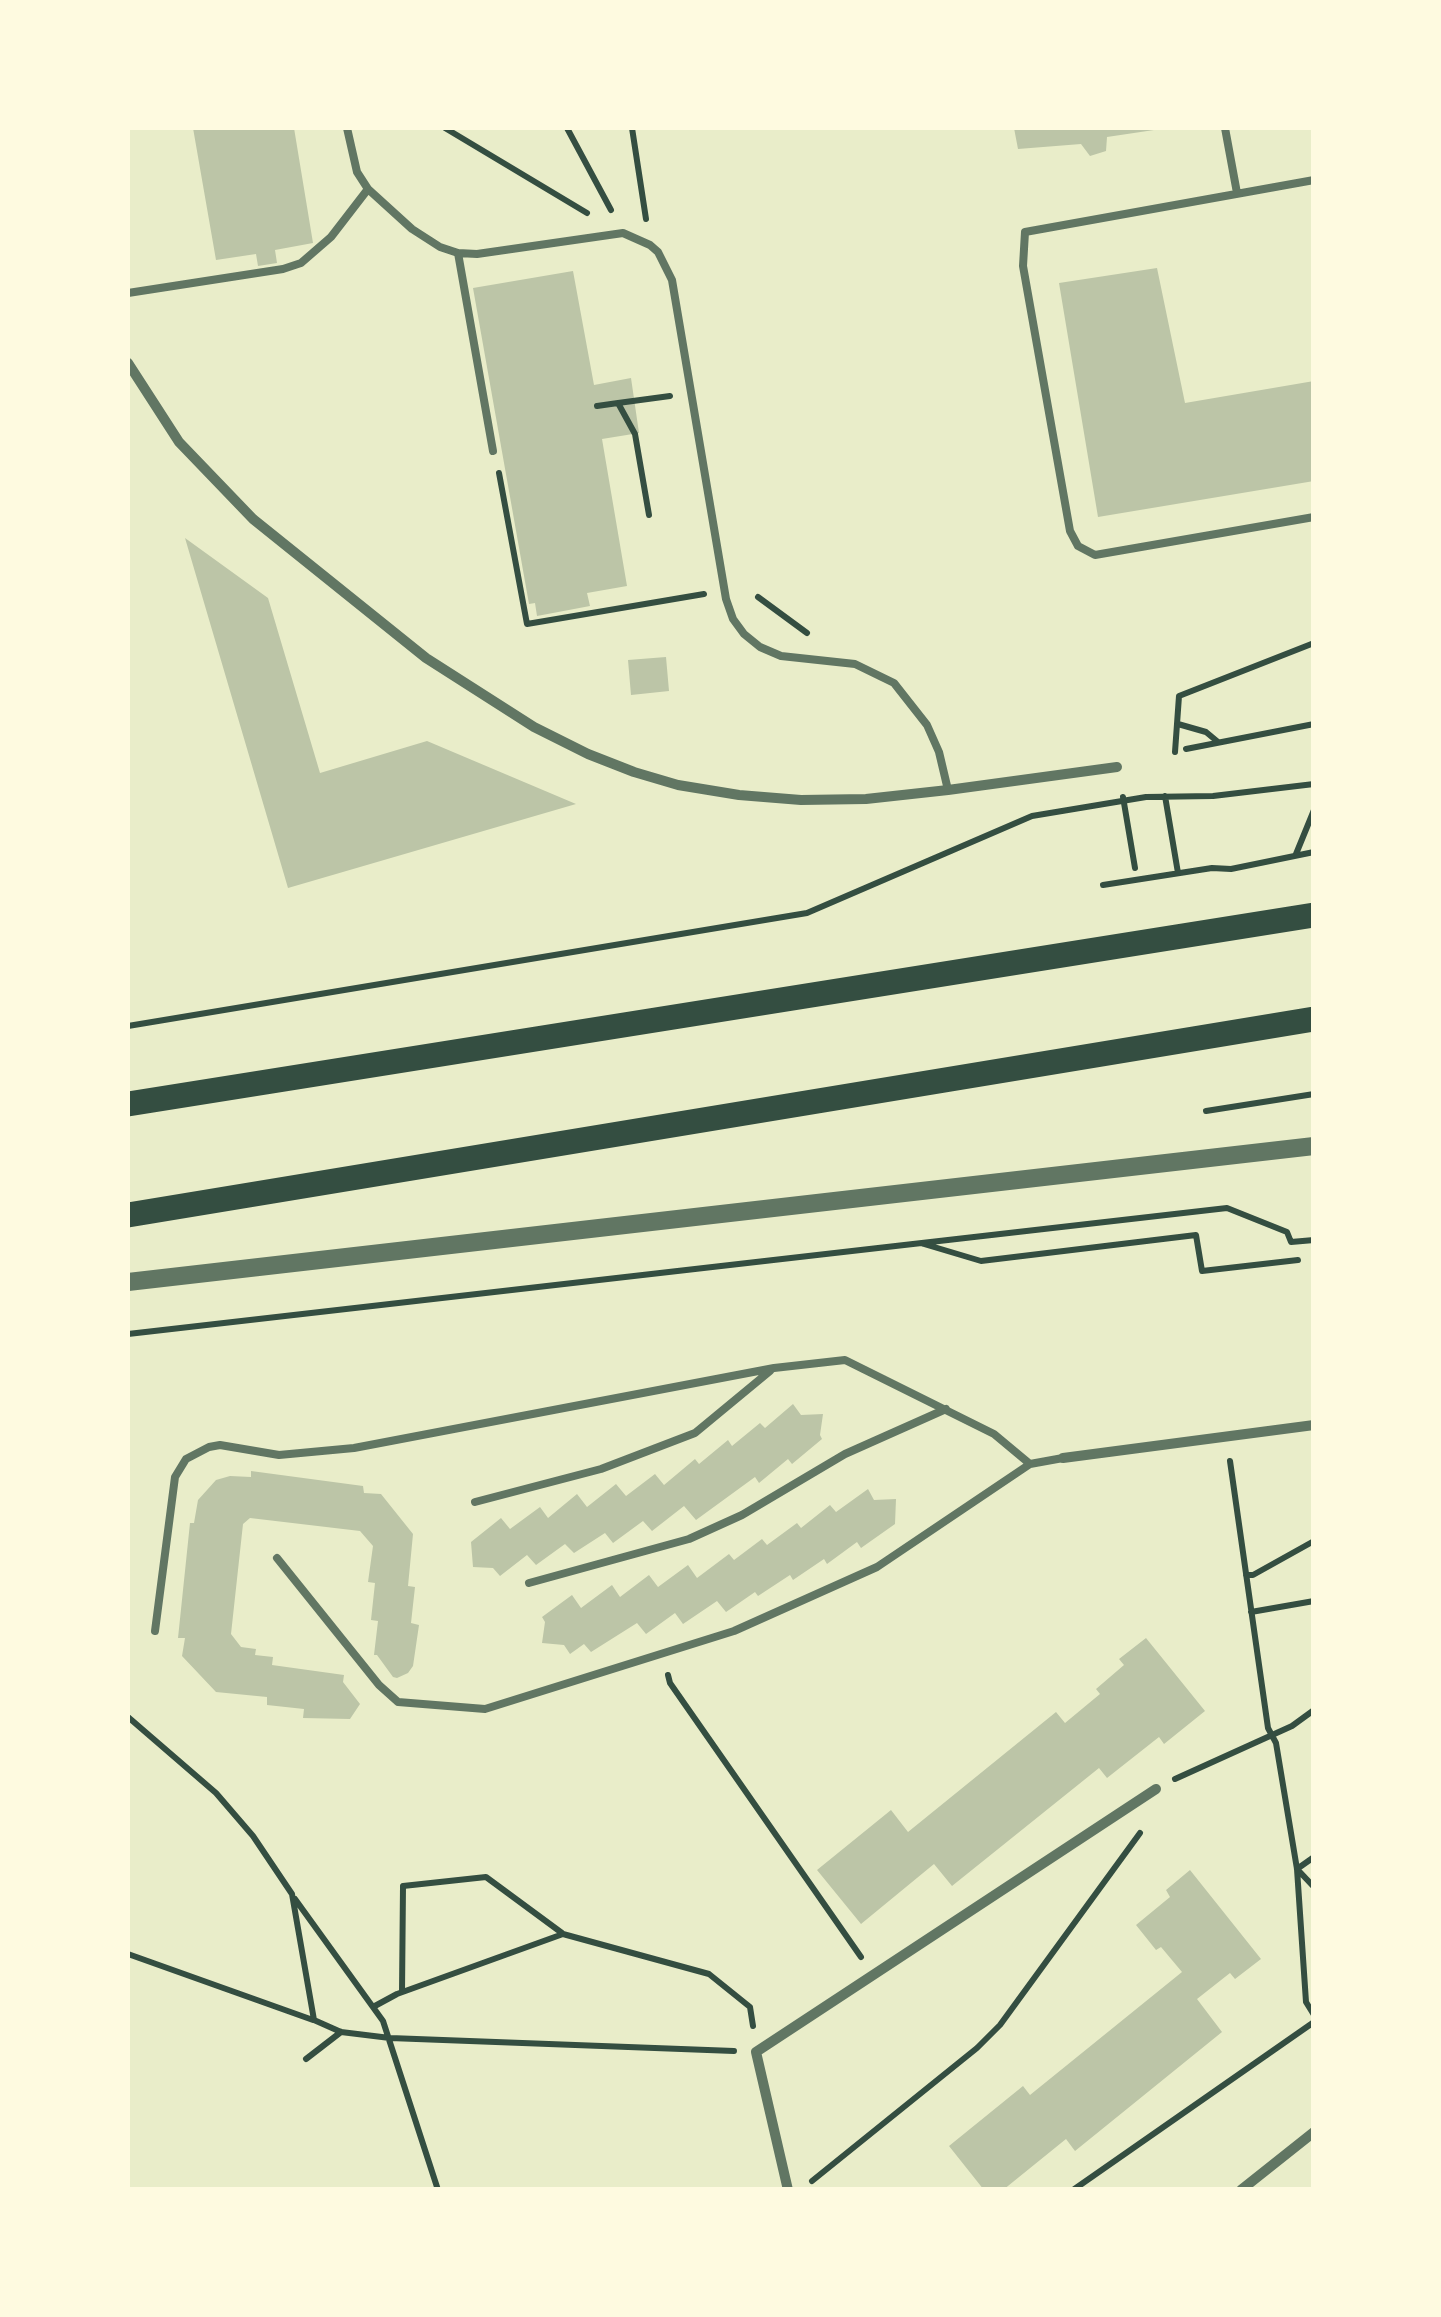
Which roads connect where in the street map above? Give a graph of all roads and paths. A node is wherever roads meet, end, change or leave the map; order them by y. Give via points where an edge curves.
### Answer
1 (347, 128) edge
2 (445, 128) edge
3 (567, 128) edge
4 (632, 128) edge
5 (1225, 128) edge
6 (1314, 180) edge
7 (368, 189) junction
8 (1237, 193) junction
9 (623, 233) junction
10 (650, 245) junction
11 (458, 253) junction
12 (128, 293) edge
13 (128, 363) edge
14 (691, 394) junction
15 (618, 403) junction
16 (597, 406) dead end
17 (493, 451) joint
18 (649, 515) dead end
19 (1314, 517) edge
20 (725, 591) junction
21 (1314, 643) edge
22 (1178, 724) junction
23 (1314, 724) edge
24 (1220, 743) junction
25 (1186, 750) dead end
26 (1175, 752) dead end
27 (1117, 766) joint
28 (1314, 784) edge
29 (948, 790) junction
30 (1164, 796) junction
31 (1123, 800) junction
32 (1314, 810) edge
33 (1314, 852) edge
34 (1296, 854) junction
35 (1134, 868) dead end
36 (1178, 873) junction
37 (1103, 885) dead end
38 (1314, 915) edge
39 (1314, 1020) edge
40 (128, 1026) edge
41 (1314, 1094) edge
42 (128, 1104) edge
43 (1206, 1111) dead end
44 (1314, 1146) edge
45 (128, 1215) edge
46 (1314, 1240) edge
47 (918, 1242) junction
48 (1298, 1260) dead end
49 (128, 1282) edge
50 (128, 1334) edge
51 (774, 1368) junction
52 (946, 1409) junction
53 (1314, 1425) edge
54 (1063, 1458) joint
55 (1230, 1461) dead end
56 (1030, 1464) junction
57 (475, 1502) dead end
58 (1314, 1541) edge
59 (276, 1558) dead end
60 (1246, 1575) junction
61 (529, 1583) dead end
62 (1314, 1602) edge
63 (1250, 1612) junction
64 (155, 1630) dead end
65 (662, 1654) junction
66 (1314, 1710) edge
67 (128, 1718) edge
68 (1272, 1735) junction
69 (1190, 1772) dead end
70 (1172, 1781) dead end
71 (1161, 1791) joint
72 (1149, 1820) dead end
73 (1314, 1857) edge
74 (1297, 1869) junction
75 (1314, 1887) edge
76 (292, 1894) junction
77 (563, 1934) junction
78 (128, 1954) edge
79 (873, 1974) junction
80 (402, 1992) junction
81 (372, 2007) junction
82 (1314, 2018) edge
83 (314, 2020) junction
84 (341, 2032) junction
85 (390, 2038) junction
86 (756, 2052) junction
87 (306, 2059) dead end
88 (1314, 2132) edge
89 (438, 2190) edge
90 (788, 2190) edge
91 (802, 2190) edge
92 (1074, 2190) edge
93 (1241, 2190) edge

1 - 7 lane
2 - 9 path
3 - 9 path
4 - 10 path
5 - 8 lane
6 - 8 lane
7 - 11 lane via 412,229
7 - 12 lane via 331,238 301,263
8 - 19 lane via 1025,232 1023,266 1070,531 1078,546 1095,555
9 - 10 lane
9 - 11 lane
10 - 14 lane via 672,280
11 - 17 lane
13 - 29 street via 179,442 253,520 426,658 534,726 634,772 739,796 850,799
14 - 15 path
14 - 20 lane
15 - 16 path
15 - 18 path via 635,434
17 - 20 path via 527,624
20 - 29 lane via 732,619 760,648 855,664 894,682 927,724
21 - 22 path via 1178,696
22 - 24 path
22 - 26 path
23 - 24 path
24 - 25 path
27 - 29 street
27 - 31 path
28 - 30 path
30 - 31 path
30 - 36 path
31 - 35 path
31 - 40 path via 1032,816 806,913
32 - 34 path
33 - 34 path
34 - 36 path
36 - 37 path
38 - 42 main road
39 - 45 main road
41 - 43 path
44 - 49 street
46 - 47 path via 1290,1242 1286,1232 1227,1208
47 - 48 path via 981,1261 1196,1236 1202,1271
47 - 50 path
51 - 52 lane via 845,1360
51 - 57 lane via 694,1433 601,1469
51 - 64 lane via 354,1448 278,1455 220,1445 197,1450 180,1467 172,1489
52 - 56 lane via 994,1434
52 - 61 lane via 845,1454 689,1539
53 - 54 street
54 - 56 lane
55 - 60 path
56 - 65 lane via 877,1568 734,1631
58 - 60 path
59 - 65 lane via 398,1702 485,1709
60 - 63 path
62 - 63 path
63 - 68 path
65 - 79 path via 670,1684
66 - 68 path
67 - 76 path via 216,1793
68 - 69 path
68 - 74 path
70 - 71 path
71 - 79 street
72 - 91 path via 1000,2025
73 - 74 path
74 - 75 path
74 - 82 path via 1306,2002
76 - 81 path
76 - 83 path
77 - 80 path
77 - 80 path via 486,1878 403,1886
77 - 86 path via 709,1974 750,2008
78 - 83 path
79 - 86 street
80 - 81 path
81 - 85 path
82 - 92 path
83 - 84 path
84 - 85 path
84 - 87 path
85 - 86 path
85 - 89 path
86 - 90 street
88 - 93 street

